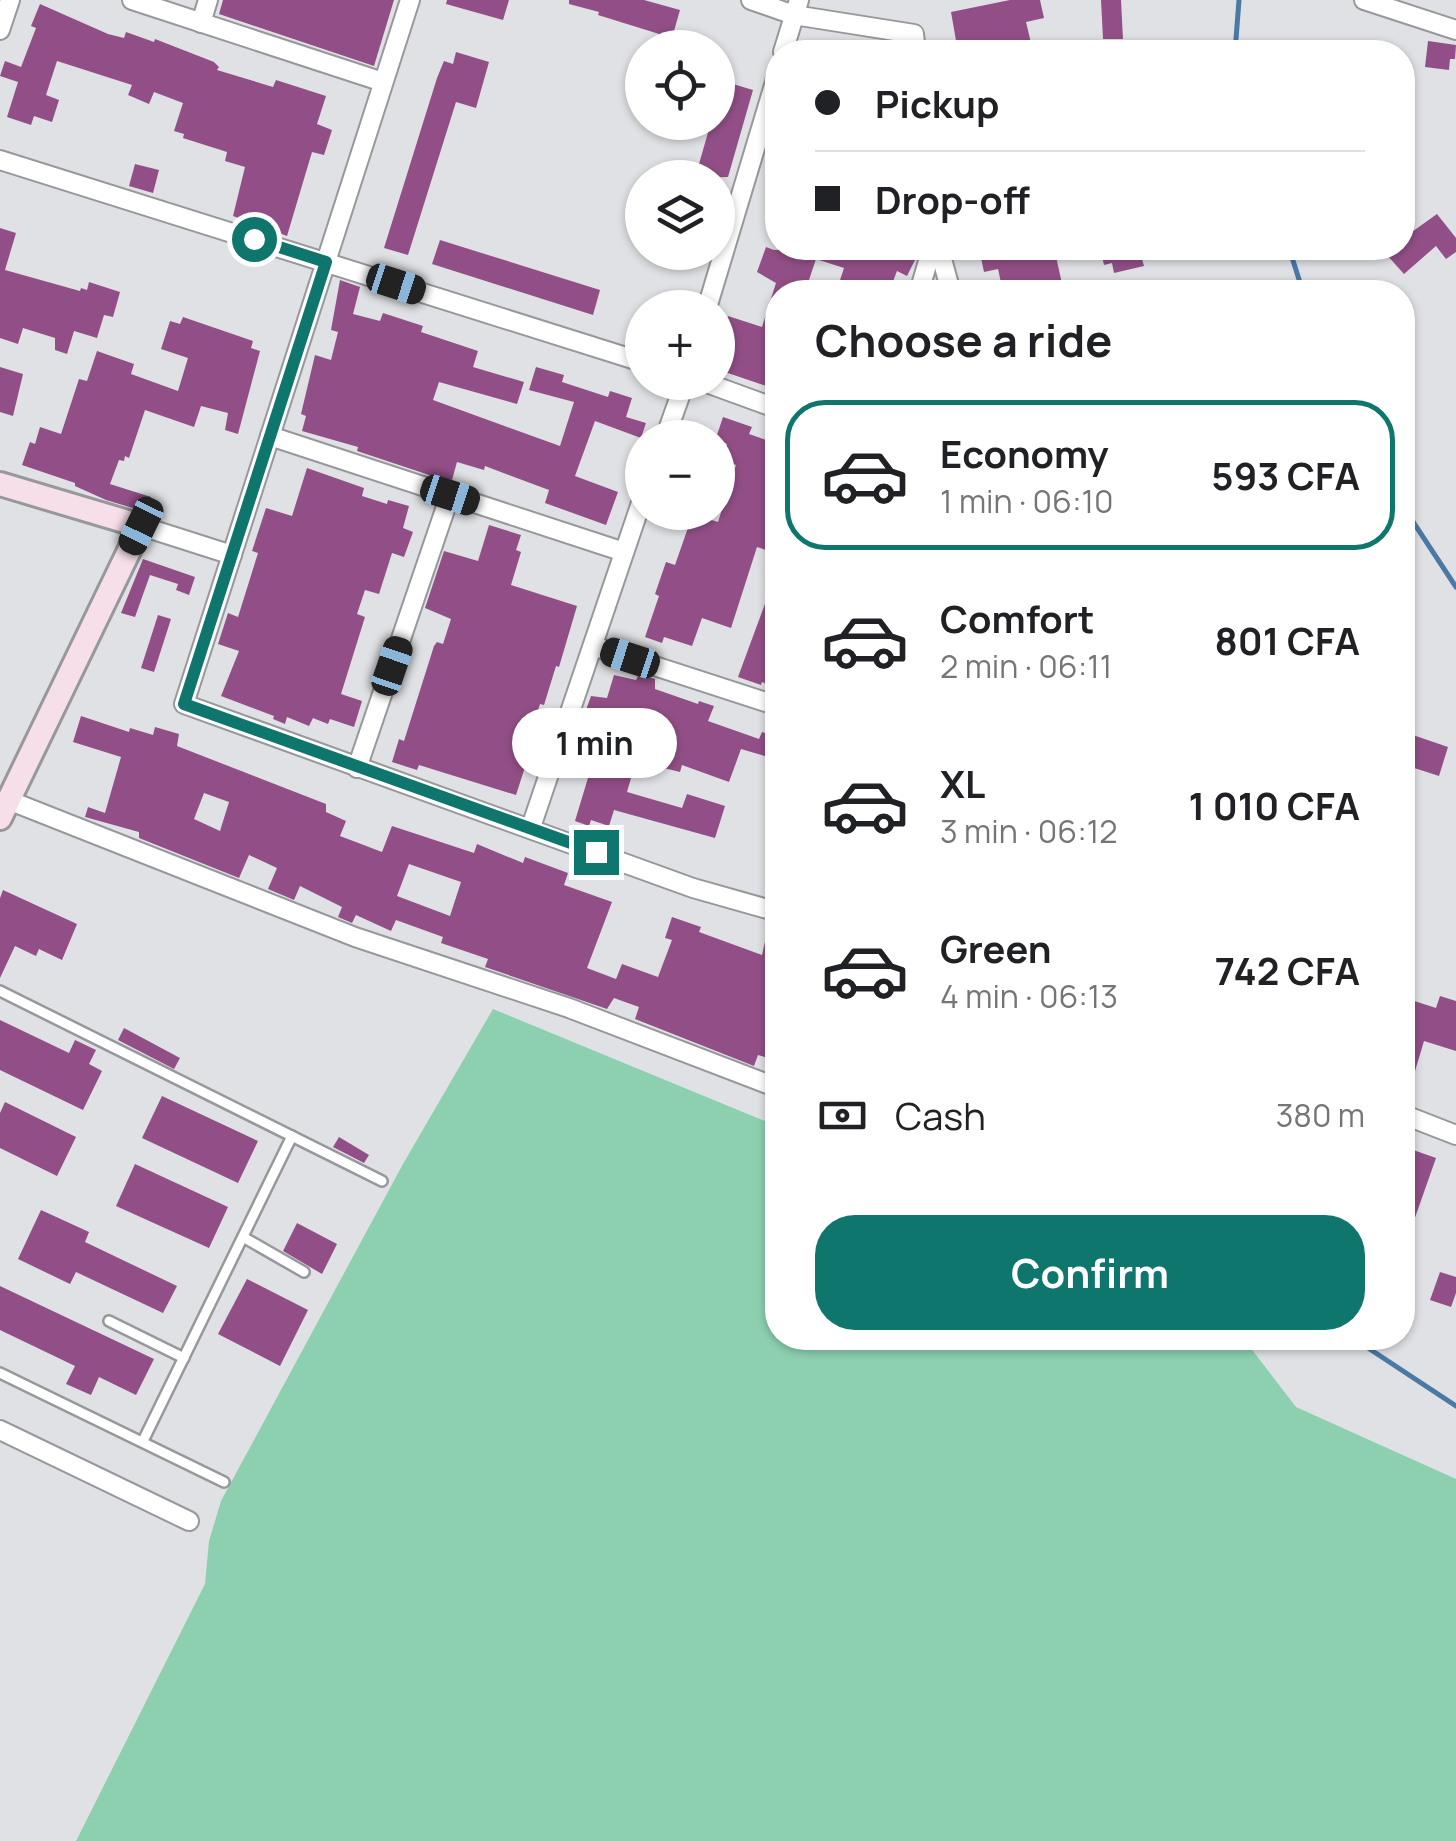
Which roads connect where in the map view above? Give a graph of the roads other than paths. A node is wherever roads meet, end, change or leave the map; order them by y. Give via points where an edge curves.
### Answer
1 (10, 0) edge
2 (132, 0) edge
3 (208, 0) edge
4 (410, 0) edge
5 (750, 0) edge
6 (1364, 0) edge
7 (797, 8) edge
8 (201, 23) junction
9 (0, 30) edge
10 (1456, 30) edge
11 (787, 40) edge
12 (915, 40) edge
13 (383, 82) junction
14 (765, 115) edge
15 (0, 160) edge
16 (326, 262) junction
17 (712, 290) edge
18 (625, 357) edge
19 (735, 393) edge
20 (765, 403) edge
21 (270, 436) junction
22 (0, 484) edge
23 (450, 495) junction
24 (141, 526) junction
25 (632, 530) edge
26 (624, 552) junction
27 (232, 554) junction
28 (594, 646) junction
29 (765, 702) edge
30 (358, 768) junction
31 (4, 809) edge
32 (531, 828) junction
33 (765, 908) edge
34 (0, 991) edge
35 (765, 1083) edge
36 (1415, 1119) edge
37 (1456, 1135) edge
38 (292, 1136) junction
39 (382, 1182) dead end
40 (243, 1237) junction
41 (304, 1272) dead end
42 (109, 1321) dead end
43 (184, 1358) junction
44 (0, 1373) edge
45 (0, 1430) edge
46 (143, 1441) junction
47 (224, 1482) dead end
48 (189, 1521) dead end

1 - 9 street
2 - 8 street
3 - 8 street
4 - 13 street
5 - 7 street
6 - 10 street
7 - 11 street
7 - 12 street via 914,34
8 - 13 street
13 - 16 street
14 - 17 street
15 - 16 street
16 - 18 street
16 - 21 street
19 - 20 street
21 - 23 street
21 - 27 street
22 - 24 street
23 - 26 street
23 - 30 street
24 - 27 street
24 - 31 street
25 - 26 street
26 - 28 street
27 - 30 street via 184,704
28 - 29 street
28 - 32 street
30 - 32 street
31 - 35 street
32 - 33 street
34 - 38 lane
36 - 37 street
38 - 39 lane
38 - 40 lane
40 - 41 lane
40 - 43 lane
42 - 43 lane
43 - 46 lane
44 - 46 lane
45 - 48 street
46 - 47 lane

